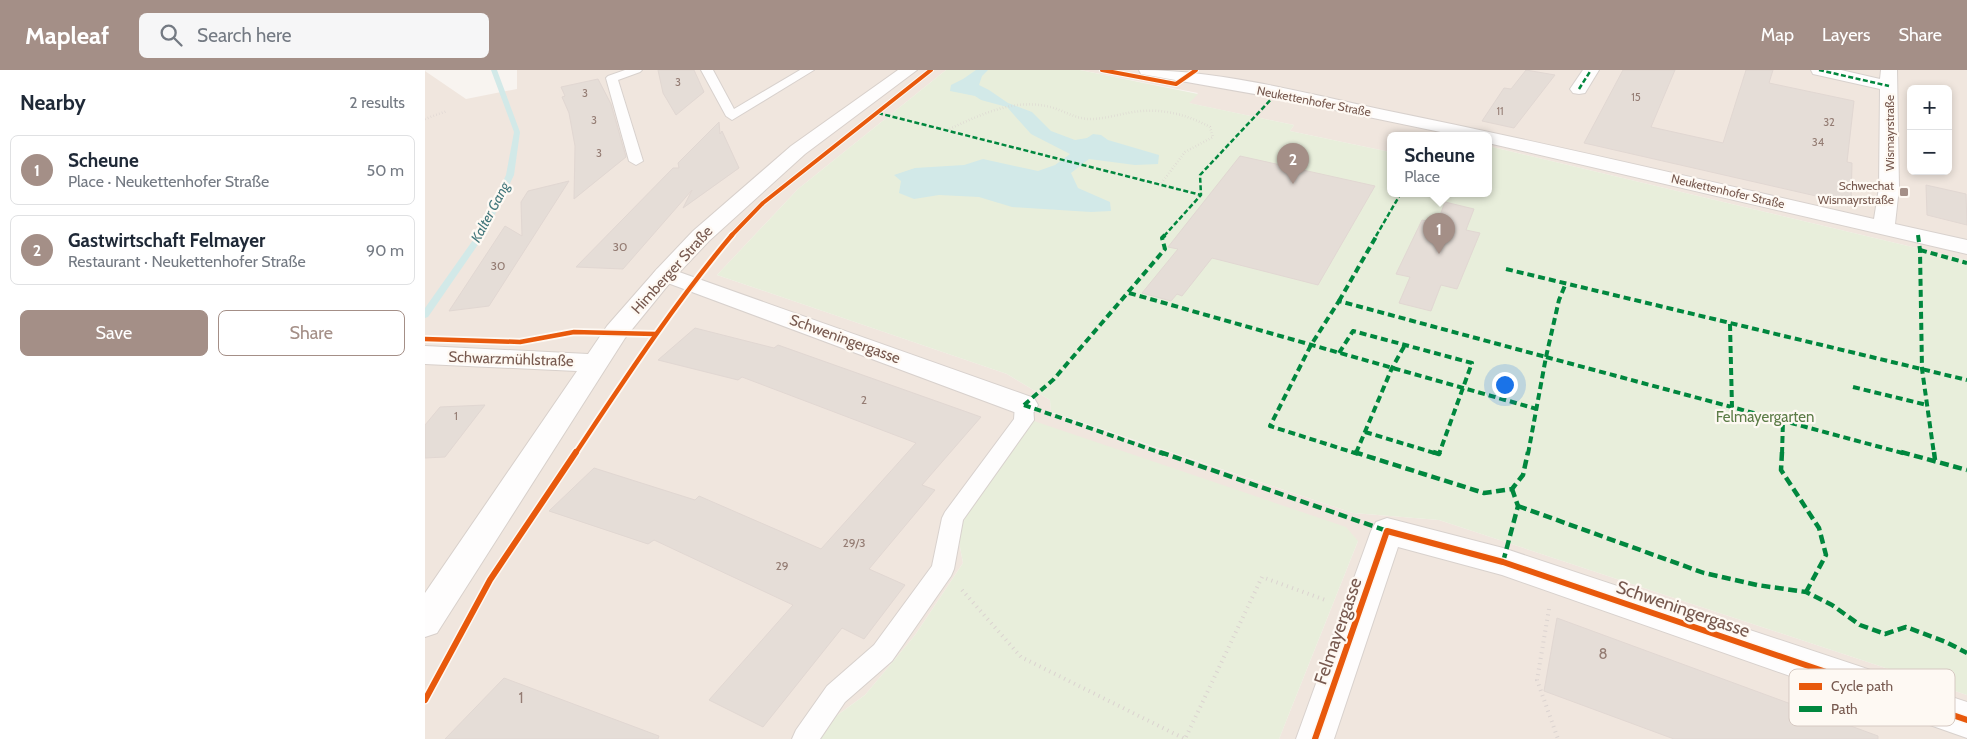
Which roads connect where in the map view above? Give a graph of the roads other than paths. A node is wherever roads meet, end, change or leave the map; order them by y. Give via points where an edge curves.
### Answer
1 (636, 70) edge
2 (707, 70) edge
3 (808, 70) edge
4 (909, 70) edge
5 (1147, 70) edge
6 (1591, 70) edge
7 (1819, 70) edge
8 (1219, 76) edge
9 (1889, 78) edge
10 (1579, 89) dead end
11 (1466, 132) edge
12 (1492, 138) edge
13 (636, 161) dead end
14 (1884, 226) junction
15 (1967, 247) edge
16 (665, 274) junction
17 (427, 355) edge
18 (597, 362) junction
19 (1024, 405) joint
20 (1387, 531) joint
21 (425, 622) edge
22 (1818, 669) edge
23 (1955, 716) edge
24 (1967, 720) edge
25 (805, 739) edge
26 (1315, 739) edge

1 - 13 lane via 612,78
2 - 3 lane via 732,116
4 - 16 street, Himberger Straße via 798,150 701,236
5 - 8 street, Neukettenhofer Straße
6 - 10 street
7 - 9 street
8 - 11 street, Neukettenhofer Straße via 1277,93
9 - 14 street, Wismayrstraße via 1889,188
12 - 14 street, Neukettenhofer Straße
14 - 15 street, Neukettenhofer Straße
16 - 18 street, Himberger Straße via 617,332
16 - 19 street, Schweningergasse
17 - 18 street, Schwarzmühlstraße
18 - 21 street, Himberger Straße
19 - 25 lane via 1024,420 953,518 943,569 883,652 836,694
20 - 22 street, Schweningergasse via 1503,562
20 - 26 street, Felmayergasse
23 - 24 street, Schweningergasse

